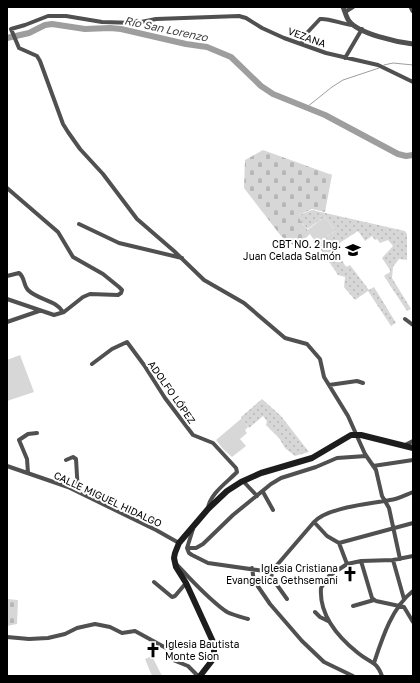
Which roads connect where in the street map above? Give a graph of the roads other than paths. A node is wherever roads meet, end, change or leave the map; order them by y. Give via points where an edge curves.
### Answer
1 (353, 7) edge
2 (344, 10) edge
3 (353, 25) junction
4 (362, 29) junction
5 (11, 31) edge
6 (302, 44) junction
7 (413, 44) edge
8 (345, 58) junction
9 (413, 82) edge
10 (7, 188) edge
11 (79, 224) dead end
12 (182, 259) junction
13 (7, 276) edge
14 (7, 299) edge
15 (40, 311) junction
16 (63, 312) junction
17 (405, 319) dead end
18 (7, 322) edge
19 (413, 325) edge
20 (92, 364) dead end
21 (363, 383) dead end
22 (329, 385) junction
23 (37, 433) dead end
24 (356, 434) junction
25 (413, 441) edge
26 (403, 446) junction
27 (413, 448) edge
28 (366, 456) junction
29 (66, 460) dead end
30 (413, 460) edge
31 (7, 466) edge
32 (373, 466) junction
33 (28, 473) junction
34 (243, 481) junction
35 (78, 492) junction
36 (263, 492) junction
37 (413, 492) edge
38 (257, 496) junction
39 (385, 501) junction
40 (208, 510) junction
41 (273, 510) dead end
42 (314, 522) junction
43 (413, 523) edge
44 (194, 527) junction
45 (393, 529) junction
46 (179, 543) junction
47 (339, 543) junction
48 (187, 548) junction
49 (413, 556) edge
50 (400, 559) junction
51 (393, 560) junction
52 (361, 561) junction
53 (174, 562) junction
54 (347, 564) junction
55 (252, 568) junction
56 (271, 572) junction
57 (154, 582) dead end
58 (186, 584) junction
59 (413, 592) edge
60 (287, 599) dead end
61 (374, 600) junction
62 (404, 600) junction
63 (400, 605) junction
64 (353, 606) dead end
65 (315, 612) dead end
66 (248, 619) dead end
67 (328, 621) junction
68 (413, 622) edge
69 (7, 637) edge
70 (374, 663) junction
71 (201, 675) edge
72 (353, 676) edge
73 (382, 676) edge

1 - 2 street
2 - 3 street via 348,21
3 - 4 street
3 - 6 street via 320,19 304,36
4 - 7 street via 380,38
4 - 8 street
5 - 6 street, VEZANA via 48,16 136,23 156,19 242,17
5 - 12 street via 19,48 37,56 40,61 64,124 80,149 137,218
6 - 8 street, VEZANA
8 - 9 street, VEZANA via 378,65
10 - 16 street via 58,232 73,257 103,274 121,289 122,292 118,295 87,295
11 - 12 street via 119,243
12 - 22 street via 204,280 244,303 285,338 307,344 320,359 324,377
13 - 16 street via 21,274 27,290 59,307
14 - 15 street
15 - 16 street via 54,315
15 - 18 street
17 - 19 street
20 - 40 street, ADOLFO LÓPEZ via 127,342 193,435 213,442 236,468 237,472 213,497
21 - 22 street via 357,381
22 - 24 street
23 - 33 street via 28,434 19,440 27,459
24 - 26 main road
24 - 28 street
24 - 34 main road via 345,437 312,458 272,469
25 - 26 street
26 - 27 main road
28 - 32 street
28 - 36 street via 337,458 285,476
29 - 35 street via 73,457 76,459
30 - 32 street
31 - 33 street, CALLE MIGUEL HIDALGO
32 - 39 street
33 - 35 street, CALLE MIGUEL HIDALGO
34 - 38 street
34 - 40 main road
35 - 46 street, CALLE MIGUEL HIDALGO
36 - 38 street
36 - 41 street
37 - 39 street
38 - 48 street via 203,544 196,548
39 - 42 street via 329,513 320,516
39 - 45 street
40 - 44 main road
42 - 47 street via 327,536
42 - 56 street
43 - 45 street
44 - 46 main road
44 - 48 street
45 - 47 street
45 - 50 street
46 - 53 main road
47 - 54 street
48 - 55 street via 189,553 204,561
49 - 50 street
50 - 51 street
51 - 52 street
51 - 62 street
52 - 54 street
52 - 61 street
53 - 58 main road
53 - 66 street via 225,610
54 - 67 street via 329,576 321,588
55 - 56 street
55 - 72 street via 255,583 302,641 324,662
56 - 60 street via 272,578
57 - 58 street via 172,597
58 - 71 main road via 215,649 213,661
59 - 62 street
61 - 63 street
61 - 64 street
62 - 63 street
63 - 68 street via 406,609
63 - 70 street via 386,630
65 - 67 street
67 - 70 street via 354,649
69 - 71 street via 48,638 95,624 122,633 135,631 166,648 173,660
70 - 73 street

